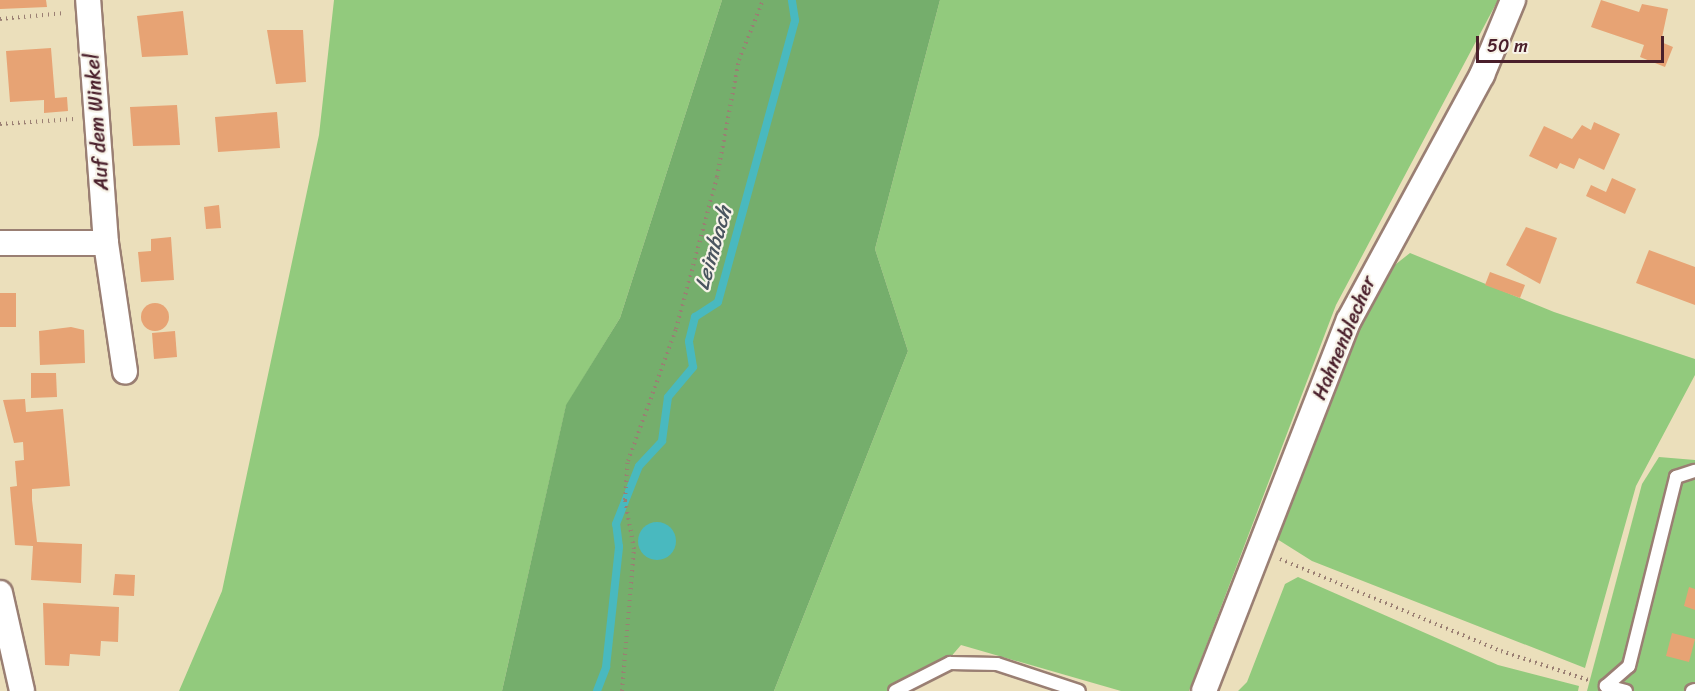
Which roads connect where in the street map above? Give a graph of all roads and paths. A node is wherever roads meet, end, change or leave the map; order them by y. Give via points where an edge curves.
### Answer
1 (763, 0) edge
2 (1513, 0) edge
3 (89, 5) edge
4 (0, 19) edge
5 (98, 118) junction
6 (0, 124) edge
7 (0, 243) edge
8 (106, 243) junction
9 (125, 372) dead end
10 (1695, 471) edge
11 (1257, 549) junction
12 (0, 593) edge
13 (1606, 686) junction
14 (22, 691) edge
15 (622, 691) edge
16 (895, 691) edge
17 (1079, 691) edge
18 (1204, 691) edge
19 (1626, 691) edge

1 - 15 path via 739,60 717,177 676,329 628,461 625,500 634,549
2 - 11 street, Hahnenblecher via 1482,75 1348,320
3 - 4 path
3 - 5 street, Auf dem Winkel
5 - 6 path
5 - 8 street, Auf dem Winkel
7 - 8 street
8 - 9 street, Auf dem Winkel
10 - 13 lane via 1676,477 1629,666
11 - 13 path via 1501,651
11 - 18 street, Hahnenblecher
12 - 14 street
13 - 19 lane
16 - 17 lane via 950,663 997,664

